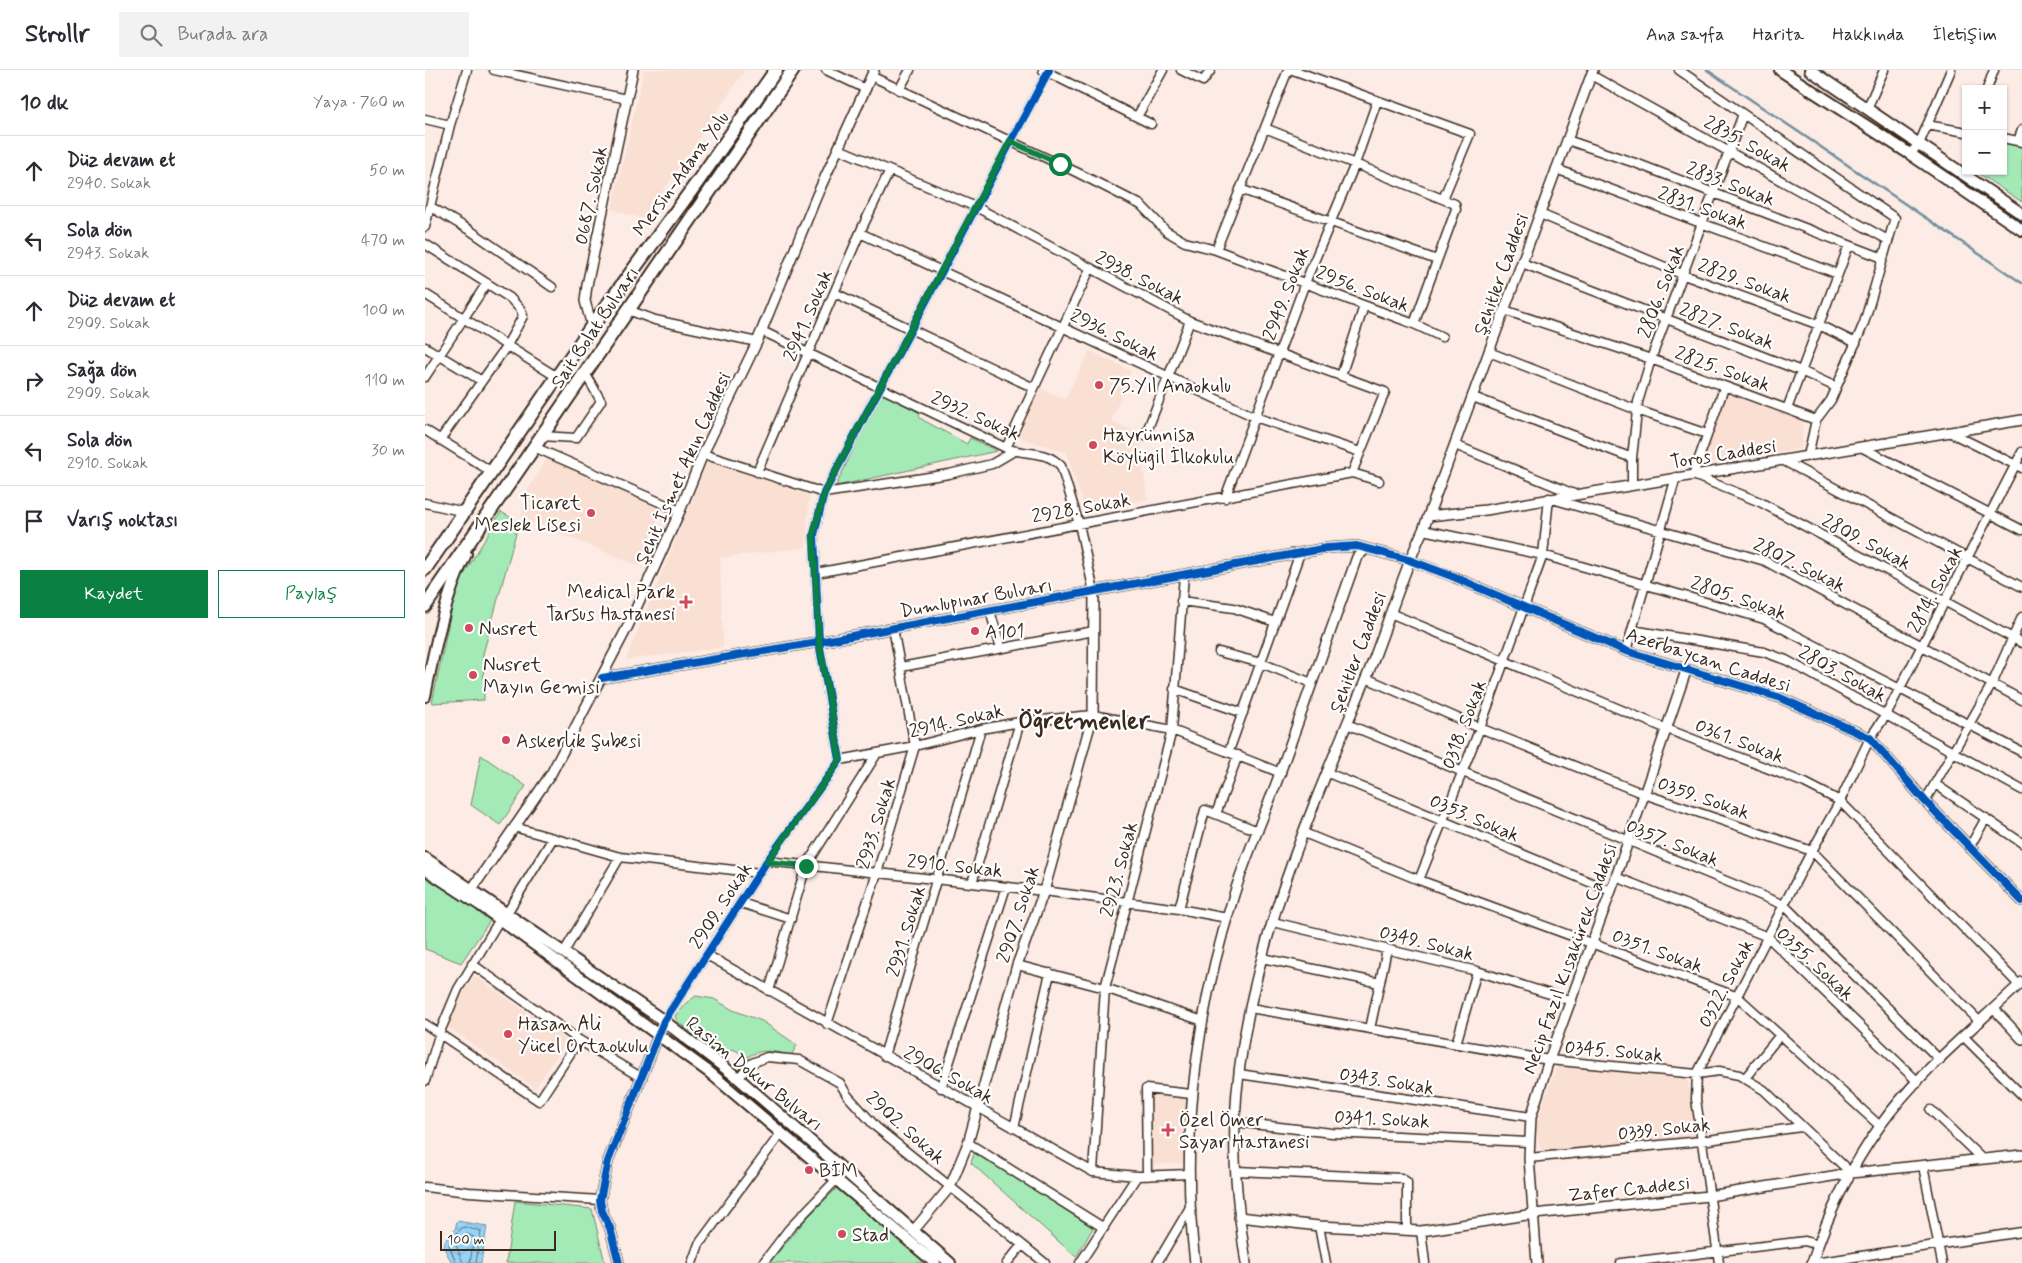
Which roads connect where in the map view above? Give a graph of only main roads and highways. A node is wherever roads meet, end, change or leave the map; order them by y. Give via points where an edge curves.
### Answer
1 (776, 70) edge
2 (793, 70) edge
3 (1780, 70) edge
4 (1810, 70) edge
5 (1824, 74) edge
6 (2022, 214) edge
7 (2022, 230) edge
8 (483, 521) junction
9 (425, 569) edge
10 (425, 606) edge
11 (425, 696) edge
12 (425, 858) edge
13 (425, 869) edge
14 (503, 916) junction
15 (935, 1263) edge
16 (951, 1263) edge

1 - 9 highway, Mersin-Adana Yolu via 592,326
2 - 8 highway, Sait Bolat Bulvarı
3 - 7 main road
4 - 5 main road
5 - 6 main road via 1867,109
8 - 10 highway, Sait Bolat Bulvarı
8 - 11 main road via 454,579 440,624
12 - 14 main road, Rasim Dokur Bulvarı via 472,889
13 - 14 main road
14 - 15 main road via 709,1072
14 - 16 main road, Rasim Dokur Bulvarı via 564,952 664,1021 738,1078

